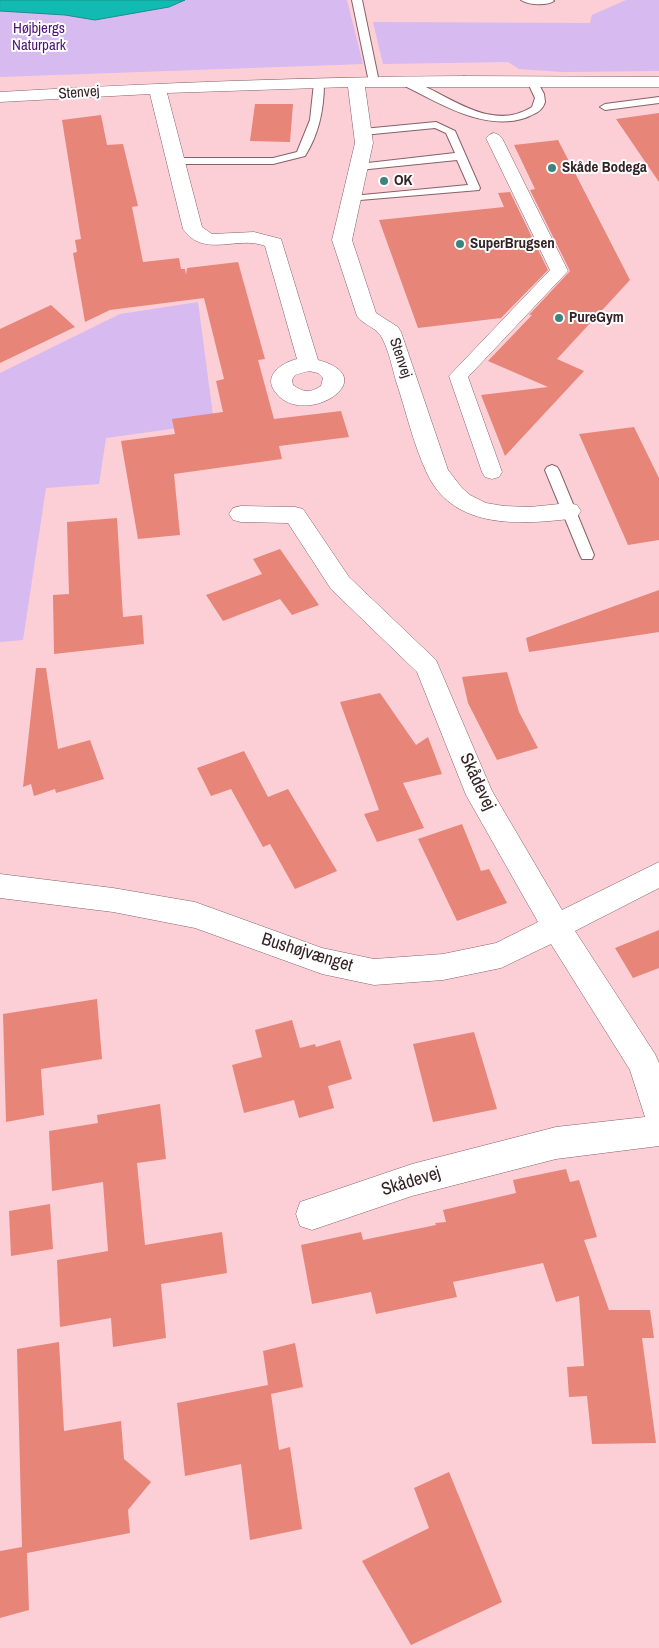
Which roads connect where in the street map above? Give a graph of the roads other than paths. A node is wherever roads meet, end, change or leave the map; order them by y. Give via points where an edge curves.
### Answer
1 (357, 0) edge
2 (526, 0) edge
3 (549, 0) edge
4 (403, 81) junction
5 (532, 81) junction
6 (365, 82) junction
7 (659, 82) edge
8 (319, 83) junction
9 (157, 88) junction
10 (0, 98) edge
11 (659, 100) edge
12 (605, 107) dead end
13 (363, 132) junction
14 (494, 138) dead end
15 (461, 156) junction
16 (176, 161) junction
17 (359, 167) junction
18 (352, 199) junction
19 (309, 364) dead end
20 (552, 470) dead end
21 (492, 472) dead end
22 (569, 511) junction
23 (241, 514) dead end
24 (587, 555) dead end
25 (659, 874) edge
26 (0, 886) edge
27 (557, 928) junction
28 (659, 1114) edge
29 (659, 1131) edge
30 (312, 1214) dead end

1 - 6 lane
2 - 3 lane
4 - 5 street, Stenvej
4 - 5 lane via 481,116 505,118 527,114 540,106 540,96
4 - 6 street, Stenvej
5 - 7 street, Stenvej
6 - 8 street, Stenvej
6 - 13 street, Stenvej
8 - 9 street, Stenvej
8 - 16 lane via 320,99 308,144 301,154 273,160
9 - 10 street, Stenvej
9 - 16 street
11 - 12 lane
13 - 15 lane via 436,125 450,131
13 - 17 street, Stenvej
14 - 21 street via 559,271 458,376
15 - 17 lane
15 - 18 lane via 475,188
16 - 19 street via 196,234 212,240 260,237 274,243
17 - 18 street, Stenvej
18 - 22 street, Stenvej via 342,240 367,316 391,332 437,472 448,488 465,503 494,514 523,516
20 - 22 lane
22 - 24 lane
23 - 27 street, Skådevej via 295,515 340,584 427,668 480,795
25 - 27 street, Bushøjvænget
26 - 27 street, Bushøjvænget via 113,900 195,916 322,961 374,972 442,967 501,955
27 - 28 street, Skådevej via 644,1064
29 - 30 street, Skådevej via 556,1143 412,1180

